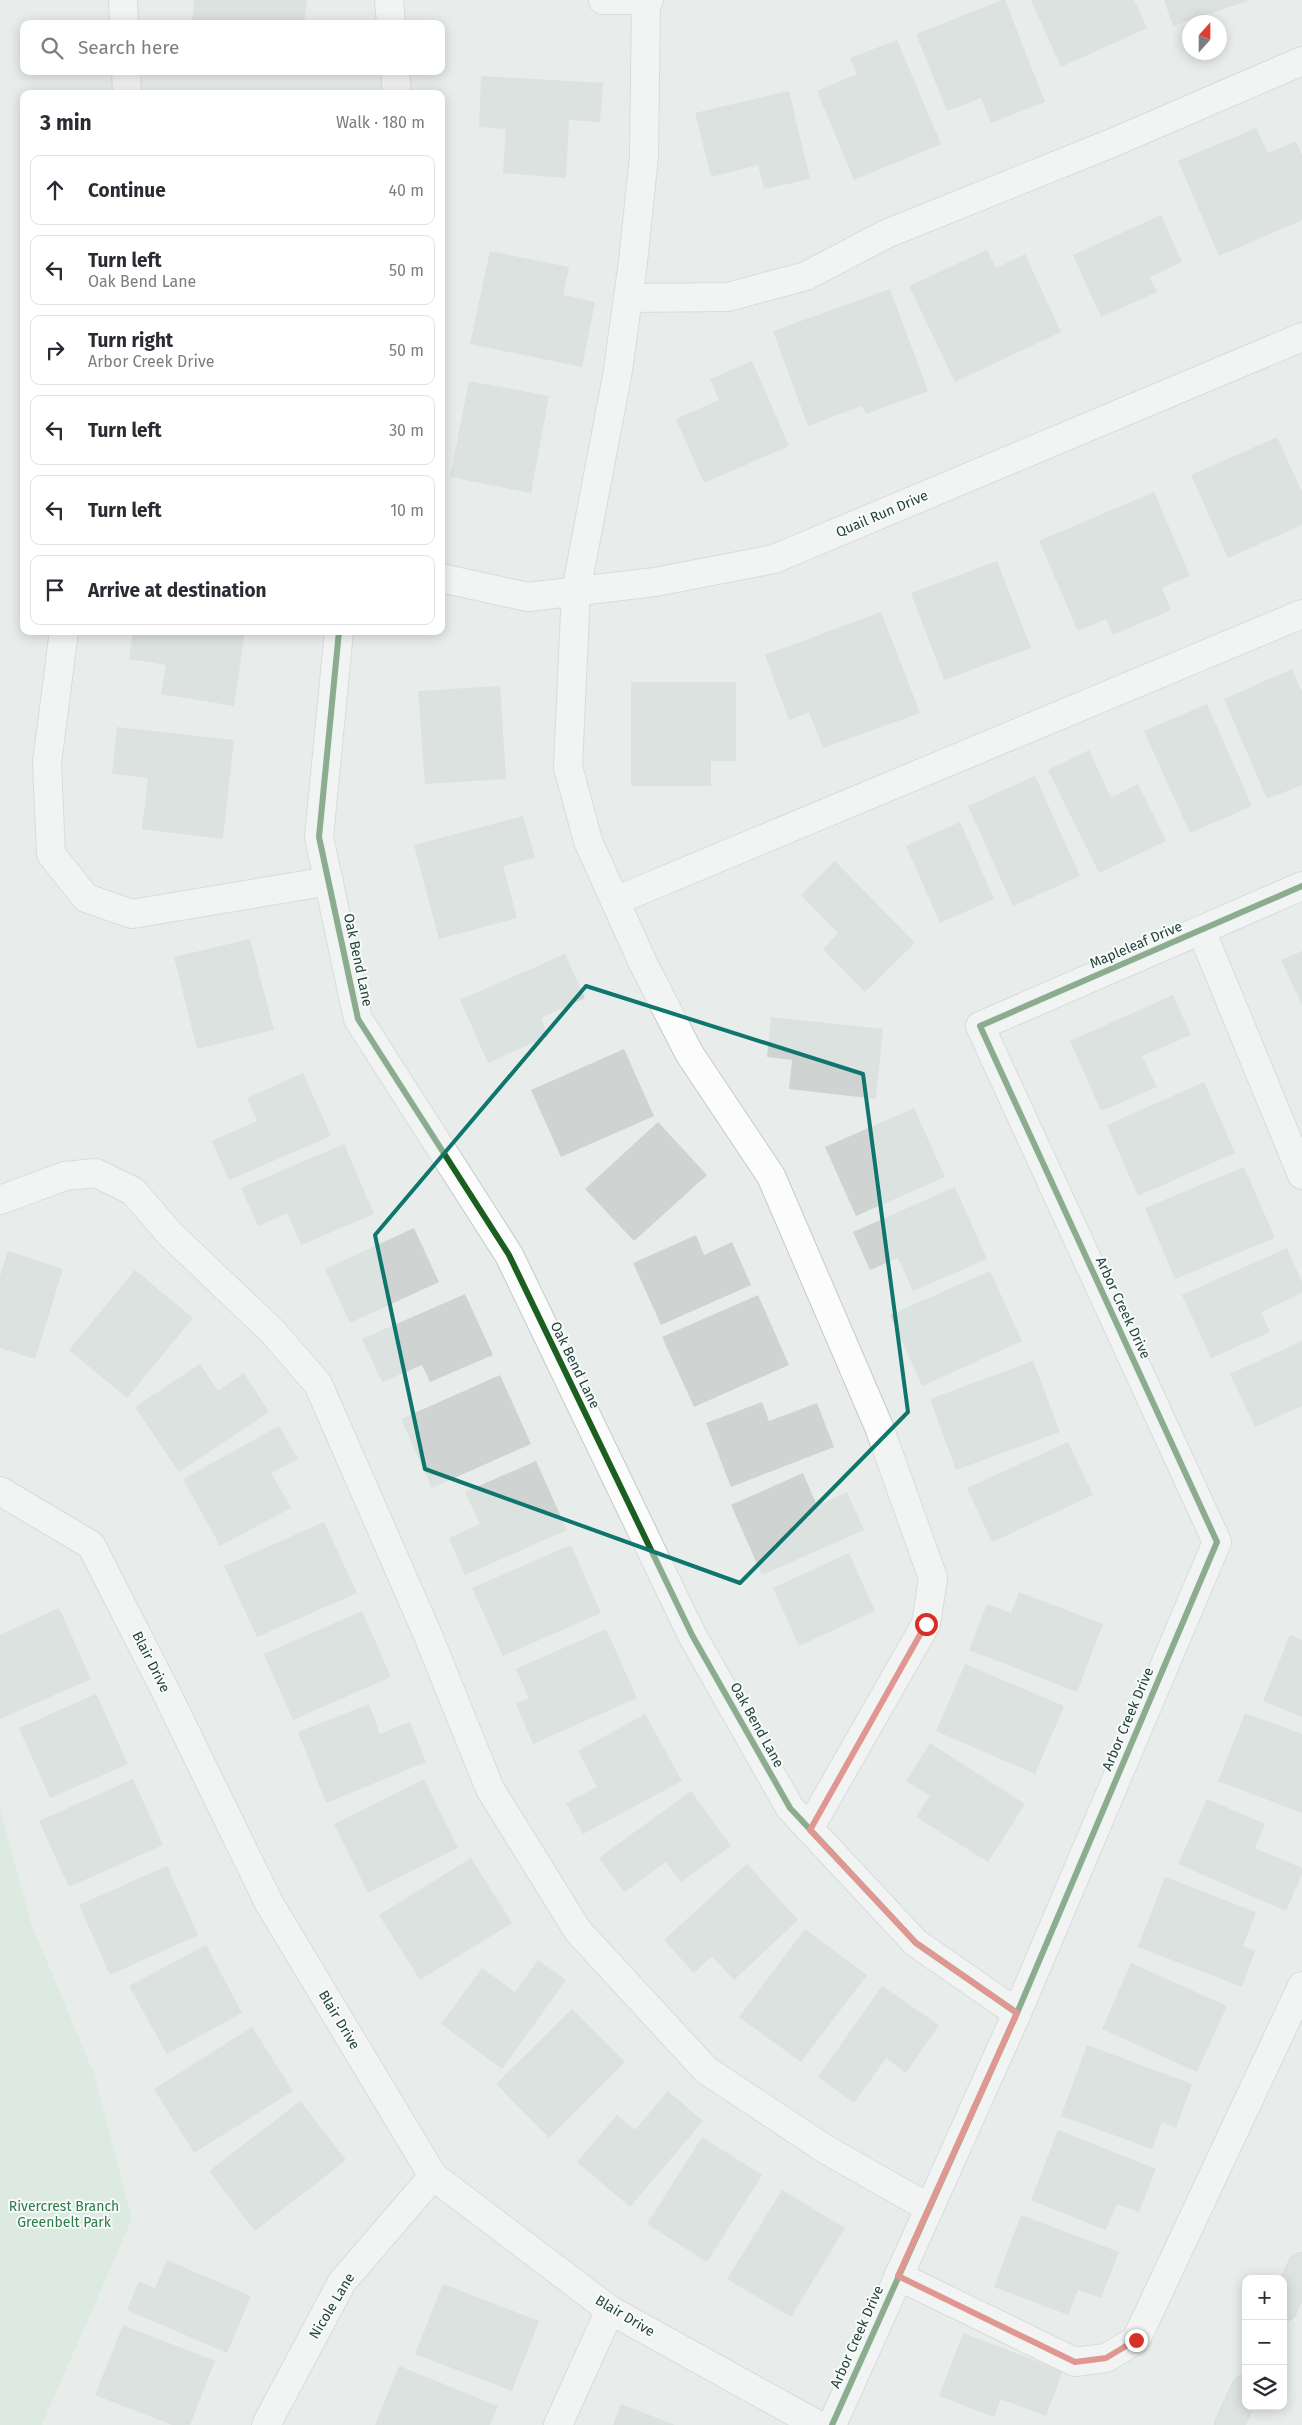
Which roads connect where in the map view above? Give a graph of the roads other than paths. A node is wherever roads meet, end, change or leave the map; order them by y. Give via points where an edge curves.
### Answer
1 (124, 0) edge
2 (390, 0) edge
3 (603, 0) edge
4 (647, 0) edge
5 (124, 20) edge
6 (391, 20) edge
7 (1302, 60) edge
8 (126, 75) edge
9 (395, 75) edge
10 (127, 90) edge
11 (397, 90) edge
12 (628, 298) junction
13 (1302, 337) edge
14 (445, 579) edge
15 (576, 592) junction
16 (1302, 614) edge
17 (63, 635) edge
18 (339, 635) edge
19 (329, 881) junction
20 (1302, 886) edge
21 (615, 901) junction
22 (1201, 930) junction
23 (980, 1026) joint
24 (1302, 1175) edge
25 (0, 1200) edge
26 (0, 1491) edge
27 (810, 1830) junction
28 (1302, 1986) edge
29 (1017, 2013) junction
30 (433, 2176) junction
31 (929, 2208) junction
32 (1302, 2266) edge
33 (898, 2276) junction
34 (1287, 2298) edge
35 (610, 2310) junction
36 (1242, 2397) edge
37 (266, 2425) edge
38 (558, 2425) edge
39 (818, 2425) edge
40 (832, 2425) edge
41 (1229, 2425) edge

1 - 5 street
2 - 6 street
3 - 4 street
4 - 12 street via 644,156
7 - 12 street via 1112,143 886,234 806,276 728,297
8 - 10 street
9 - 11 street
12 - 15 street
13 - 15 street, Quail Run Drive via 774,559 655,582
14 - 15 street, Quail Run Drive via 528,597
15 - 21 street via 568,767 588,841
16 - 21 street
17 - 19 street via 47,763 51,854 86,898 132,914
18 - 19 street, Oak Bend Lane via 319,837
19 - 27 street, Oak Bend Lane via 358,1019 509,1256 692,1635 790,1808
20 - 22 street, Mapleleaf Drive
21 - 27 street via 689,1053 771,1176 879,1427 933,1578 926,1624
22 - 23 street, Mapleleaf Drive
22 - 24 street
23 - 29 street, Arbor Creek Drive via 1218,1542
25 - 31 street via 65,1176 96,1173 133,1191 170,1234 273,1332 318,1384 427,1633 490,1788 578,1931 706,2070 825,2149
26 - 30 street, Blair Drive via 91,1545 269,1903
27 - 29 street, Oak Bend Lane via 916,1943
28 - 33 street via 1136,2340 1106,2358 1075,2362
29 - 31 street, Arbor Creek Drive
30 - 35 street, Blair Drive
30 - 37 street, Nicole Lane via 342,2282
31 - 33 street, Arbor Creek Drive
32 - 34 main road
33 - 40 street, Arbor Creek Drive
35 - 38 street
35 - 39 street, Blair Drive
36 - 41 main road

